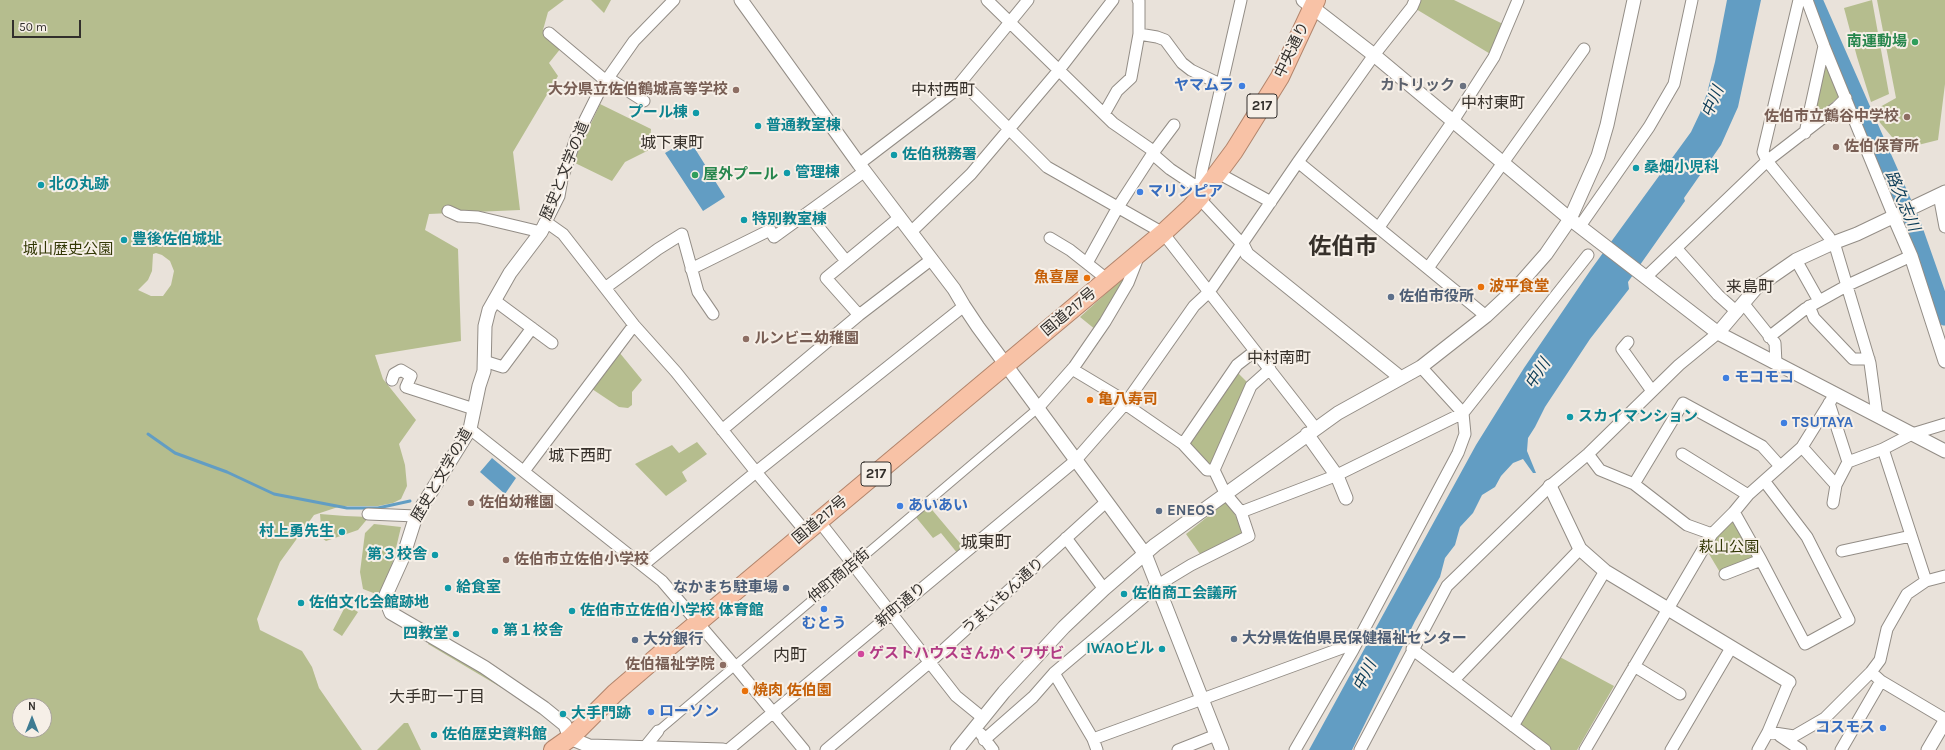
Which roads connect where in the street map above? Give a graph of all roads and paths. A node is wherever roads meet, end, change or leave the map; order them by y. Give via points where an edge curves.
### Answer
1 (674, 0) edge
2 (741, 0) edge
3 (987, 0) edge
4 (1028, 0) edge
5 (1113, 0) edge
6 (1138, 0) edge
7 (1242, 0) edge
8 (1415, 0) edge
9 (1518, 0) edge
10 (1634, 0) edge
11 (1692, 0) edge
12 (1799, 0) edge
13 (1807, 0) edge
14 (1311, 3) edge
15 (1010, 22) junction
16 (549, 33) dead end
17 (1139, 34) junction
18 (1824, 46) junction
19 (1584, 49) dead end
20 (1374, 55) junction
21 (1059, 70) junction
22 (607, 80) junction
23 (962, 82) junction
24 (1222, 85) junction
25 (1846, 98) junction
26 (644, 101) dead end
27 (1104, 114) junction
28 (1453, 121) junction
29 (1174, 125) dead end
30 (1009, 129) junction
31 (1805, 133) junction
32 (1153, 153) junction
33 (1767, 161) junction
34 (1298, 162) junction
35 (1502, 162) junction
36 (862, 167) junction
37 (1218, 173) junction
38 (1200, 193) junction
39 (1942, 194) edge
40 (1271, 202) junction
41 (1118, 207) junction
42 (448, 211) dead end
43 (808, 214) junction
44 (1898, 216) junction
45 (900, 217) junction
46 (1575, 222) junction
47 (543, 227) junction
48 (1379, 227) junction
49 (1945, 227) edge
50 (912, 231) junction
51 (1163, 233) junction
52 (1050, 238) dead end
53 (1833, 243) junction
54 (1242, 244) junction
55 (1676, 248) junction
56 (1140, 252) junction
57 (1588, 255) dead end
58 (1911, 256) junction
59 (932, 259) junction
60 (1796, 260) junction
61 (846, 261) junction
62 (1087, 263) junction
63 (1428, 268) junction
64 (691, 269) junction
65 (1644, 275) junction
66 (1108, 280) junction
67 (1848, 285) junction
68 (605, 288) junction
69 (1209, 292) junction
70 (494, 300) junction
71 (1819, 301) junction
72 (964, 306) junction
73 (1809, 306) junction
74 (1740, 308) junction
75 (712, 314) dead end
76 (859, 315) junction
77 (1486, 316) junction
78 (634, 325) junction
79 (532, 328) junction
80 (1718, 333) junction
81 (1769, 337) junction
82 (1628, 342) dead end
83 (552, 343) dead end
84 (1255, 351) junction
85 (1869, 359) junction
86 (484, 361) junction
87 (1945, 361) edge
88 (1776, 363) junction
89 (1006, 365) junction
90 (1421, 367) junction
91 (1072, 369) junction
92 (1270, 369) junction
93 (1401, 378) junction
94 (392, 380) dead end
95 (1652, 391) junction
96 (1832, 398) junction
97 (1126, 403) junction
98 (1037, 408) junction
99 (474, 410) junction
100 (1463, 413) junction
101 (1877, 415) junction
102 (1945, 424) edge
103 (470, 429) junction
104 (722, 430) junction
105 (1312, 432) junction
106 (1912, 434) junction
107 (1183, 444) junction
108 (1802, 447) junction
109 (1883, 450) junction
110 (1945, 451) edge
111 (1588, 454) junction
112 (1682, 454) dead end
113 (1075, 461) junction
114 (1848, 462) junction
115 (1780, 466) junction
116 (1214, 470) junction
117 (524, 471) junction
118 (756, 472) junction
119 (1337, 476) junction
120 (1765, 482) junction
121 (1634, 484) junction
122 (1836, 485) junction
123 (1550, 486) junction
124 (1225, 493) junction
125 (1748, 495) junction
126 (1346, 498) dead end
127 (1106, 502) junction
128 (1833, 503) dead end
129 (1241, 512) junction
130 (1734, 512) junction
131 (368, 514) dead end
132 (416, 516) junction
133 (812, 526) junction
134 (1712, 534) junction
135 (1911, 536) junction
136 (1066, 538) junction
137 (1580, 549) junction
138 (1842, 551) dead end
139 (1145, 554) junction
140 (1761, 560) junction
141 (643, 565) junction
142 (853, 565) junction
143 (1605, 571) junction
144 (1726, 574) dead end
145 (1945, 576) edge
146 (1926, 581) junction
147 (1158, 586) junction
148 (1104, 588) junction
149 (1666, 610) junction
150 (892, 613) junction
151 (697, 622) junction
152 (1360, 636) junction
153 (1731, 648) junction
154 (1412, 649) junction
155 (930, 662) junction
156 (734, 665) junction
157 (1634, 666) junction
158 (1871, 672) junction
159 (1054, 673) junction
160 (1454, 680) junction
161 (1882, 681) junction
162 (1789, 682) joint
163 (1680, 694) dead end
164 (1202, 698) junction
165 (772, 712) junction
166 (1945, 720) edge
167 (980, 722) junction
168 (1514, 726) junction
169 (658, 731) joint
170 (1772, 733) junction
171 (1216, 735) junction
172 (570, 738) junction
173 (1093, 739) junction
174 (984, 740) junction
175 (648, 748) edge
176 (1674, 749) edge
177 (553, 750) edge
178 (723, 750) edge
179 (728, 750) edge
180 (804, 750) edge
181 (826, 750) edge
182 (957, 750) edge
183 (993, 750) edge
184 (1097, 750) edge
185 (1178, 750) edge
186 (1222, 750) edge
187 (1295, 750) edge
188 (1360, 750) edge
189 (1545, 750) edge
190 (1585, 750) edge
191 (1758, 750) edge
192 (1801, 750) edge
193 (1841, 750) edge
194 (1928, 750) edge

1 - 22 street, 歴史と文学の道 via 634,41
2 - 36 street
3 - 15 street
4 - 15 street
5 - 21 street
6 - 17 street
7 - 24 street
8 - 20 street, 新町通り
9 - 28 street via 1494,57
10 - 46 street via 1607,125
11 - 46 street via 1674,84 1649,127
12 - 33 street via 1764,152
13 - 18 street
14 - 20 street
14 - 37 highway, 中央通り / 217 via 1280,77
15 - 21 street
15 - 23 street
16 - 22 street
17 - 24 street via 1165,40 1182,63
17 - 27 street via 1131,78 1117,91
18 - 25 street
18 - 31 street
19 - 35 street
20 - 28 street
20 - 34 street, 新町通り
21 - 27 street
21 - 30 street
22 - 26 street
22 - 47 street, 歴史と文学の道 via 576,138 559,196
23 - 30 street
23 - 36 street
24 - 38 street via 1202,170
25 - 31 street
25 - 44 street
27 - 32 street via 1113,124
28 - 35 street
28 - 48 street
29 - 32 street
30 - 41 street via 1047,167
30 - 50 street via 971,174
31 - 33 street
32 - 38 street
32 - 41 street
33 - 53 street
33 - 55 street
34 - 40 street, 新町通り
34 - 48 street
35 - 46 street
35 - 63 street
36 - 43 street
36 - 45 street
37 - 38 highway, 中央通り / 217
37 - 40 street
38 - 51 highway, 国道217号 / 217
38 - 54 street
39 - 44 street
39 - 49 street
40 - 54 street, 新町通り
41 - 51 street
41 - 62 street
42 - 47 street via 459,216
43 - 61 street
43 - 64 street via 774,237 770,230
44 - 53 street
44 - 58 street
45 - 50 street
45 - 61 street
46 - 65 street
46 - 77 street via 1517,287
47 - 68 street via 563,234
47 - 70 street, 歴史と文学の道
48 - 63 street
50 - 59 street
51 - 56 highway, 国道217号 / 217
51 - 69 street
52 - 62 street
53 - 60 street
53 - 67 street
54 - 69 street, 新町通り
54 - 93 street via 1247,254
55 - 65 street
55 - 74 street via 1718,295
56 - 66 highway, 国道217号 / 217
56 - 91 street via 1128,283 1105,322
57 - 100 street
58 - 67 street
58 - 87 street
59 - 72 street
59 - 76 street
60 - 71 street
60 - 74 street via 1757,287
61 - 76 street via 826,278
62 - 66 street
63 - 77 street
64 - 68 street via 682,234
64 - 75 street via 698,292
65 - 80 street
66 - 89 highway, 国道217号 / 217
67 - 71 street
67 - 85 street
68 - 78 street
69 - 84 street
69 - 97 street, 新町通り via 1194,306
70 - 79 street
70 - 86 street, 歴史と文学の道 via 486,326
71 - 73 street
72 - 89 street
72 - 118 street
73 - 81 street
73 - 85 street via 1814,318 1853,359
74 - 80 street
74 - 81 street
76 - 104 street
77 - 90 street
78 - 104 street
78 - 117 street
79 - 83 street
79 - 86 street via 503,367
80 - 88 street
80 - 95 street
81 - 88 street via 1775,343
82 - 95 street via 1622,349
84 - 92 street
84 - 107 street via 1237,365
85 - 101 street
86 - 99 street, 歴史と文学の道
88 - 96 street
89 - 98 street
89 - 133 highway, 国道217号 / 217
90 - 93 street
90 - 100 street
91 - 97 street
91 - 98 street
92 - 105 street
92 - 116 street via 1251,386
93 - 105 street via 1338,413
94 - 99 street via 394,374 401,370 411,376 406,387
95 - 111 street
96 - 101 street
96 - 108 street
96 - 114 street
97 - 107 street
97 - 113 street, 新町通り
98 - 113 street
98 - 142 street, 仲町商店街
99 - 103 street, 歴史と文学の道
100 - 119 street
100 - 152 street via 1465,434 1458,453
101 - 106 street
102 - 106 street
103 - 117 street
103 - 132 street, 歴史と文学の道
104 - 118 street
105 - 119 street
105 - 124 street
106 - 109 street
106 - 110 street
107 - 116 street via 1207,470
108 - 115 street
108 - 122 street
109 - 114 street
109 - 135 street
111 - 121 street via 1600,470
111 - 123 street
112 - 125 street
113 - 127 street
113 - 150 street, 新町通り
114 - 122 street
115 - 120 street
115 - 121 street via 1762,446 1683,403
116 - 124 street
117 - 141 street
118 - 133 street
118 - 141 street
119 - 126 street
119 - 129 street
120 - 125 street
120 - 140 street via 1807,537 1849,620 1804,644
121 - 134 street via 1687,525
122 - 128 street
123 - 137 street
123 - 154 street via 1447,586
124 - 129 street
124 - 139 street
125 - 130 street
127 - 136 street, うまいもん通り
127 - 139 street
129 - 147 street via 1249,536 1192,565
130 - 134 street
130 - 140 street
131 - 132 street
132 - 172 street, 歴史と文学の道 via 403,557 385,597 391,613 484,668 544,708 565,725
133 - 142 street
133 - 151 highway, 国道217号 / 217
134 - 149 street
135 - 138 street
135 - 146 street
136 - 148 street
136 - 155 street, うまいもん通り
137 - 143 street
137 - 160 street
139 - 147 street
139 - 148 street
140 - 144 street
141 - 151 street via 662,581
142 - 150 street
142 - 156 street, 仲町商店街
143 - 149 street
143 - 168 street
145 - 146 street
146 - 158 street via 1908,594 1887,629 1880,660
147 - 159 street
147 - 164 street
148 - 167 street via 1064,628
149 - 153 street
149 - 157 street
150 - 155 street
150 - 165 street, 新町通り
151 - 156 street
151 - 172 highway, 国道217号 / 217 via 616,693
152 - 164 street via 1342,648
152 - 187 street
153 - 162 street
153 - 176 street
154 - 160 street
154 - 188 street
155 - 167 street
155 - 181 street, うまいもん通り
156 - 165 street
156 - 169 street, 仲町商店街
157 - 163 street
157 - 190 street
158 - 161 street
158 - 170 street via 1825,718 1794,736
159 - 173 street
159 - 174 street via 1033,697
160 - 168 street
161 - 166 street
161 - 193 street
162 - 170 street
164 - 171 street
164 - 173 street
165 - 179 street, 新町通り
165 - 180 street
166 - 194 street
167 - 174 street
167 - 182 street
168 - 189 street
169 - 175 street, 仲町商店街
170 - 191 street
170 - 192 street
171 - 185 street
171 - 186 street
172 - 175 street via 589,746
172 - 177 highway, 国道217号 / 217
173 - 184 street
174 - 183 street
175 - 178 street

